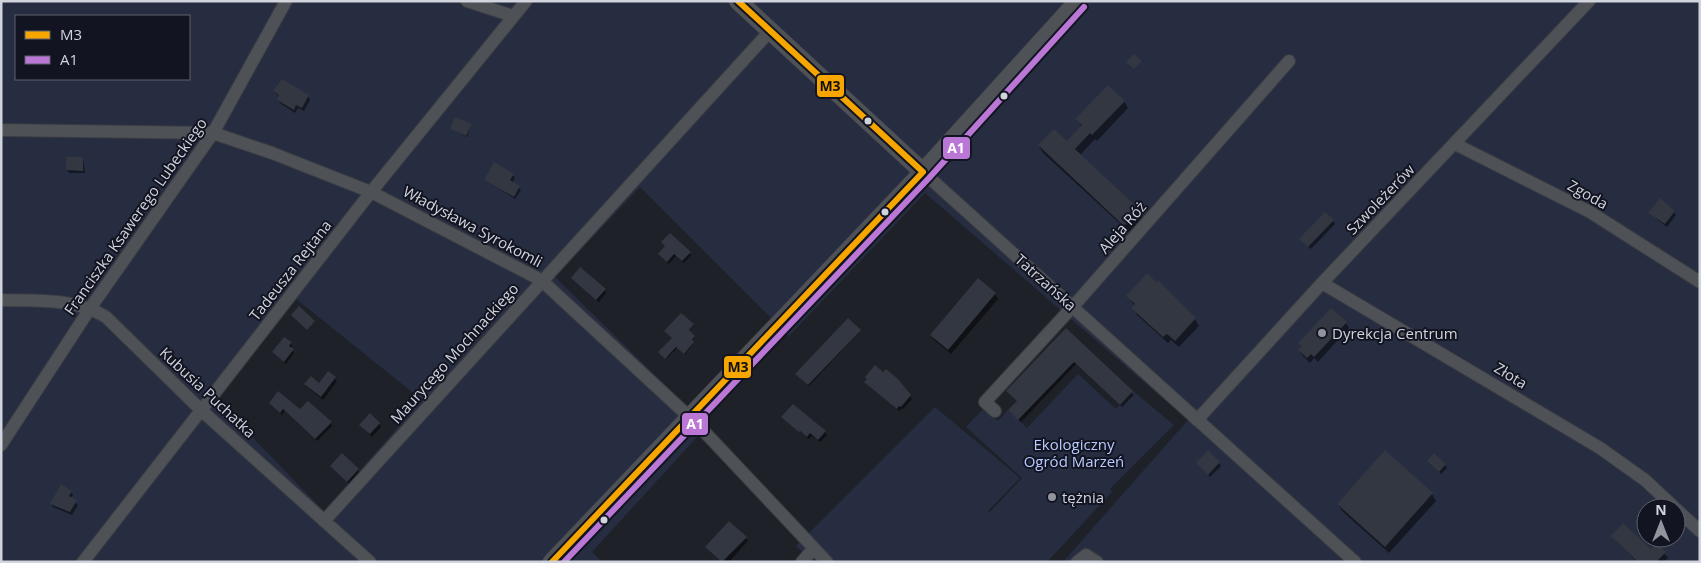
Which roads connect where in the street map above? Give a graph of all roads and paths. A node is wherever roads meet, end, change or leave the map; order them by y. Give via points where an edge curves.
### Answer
1 (286, 1) edge
2 (468, 1) edge
3 (526, 1) edge
4 (738, 1) edge
5 (1078, 1) edge
6 (1589, 1) edge
7 (513, 16) junction
8 (770, 31) junction
9 (1289, 62) dead end
10 (1, 130) edge
11 (213, 133) junction
12 (1455, 144) junction
13 (923, 172) junction
14 (371, 192) junction
15 (541, 280) junction
16 (1700, 282) edge
17 (1322, 283) junction
18 (1, 300) edge
19 (1073, 306) junction
20 (91, 307) junction
21 (202, 411) junction
22 (995, 411) dead end
23 (690, 417) junction
24 (1197, 420) junction
25 (1, 445) edge
26 (1665, 498) edge
27 (1686, 518) edge
28 (324, 521) junction
29 (1700, 531) edge
30 (814, 548) junction
31 (1081, 558) edge
32 (83, 562) edge
33 (370, 562) edge
34 (552, 562) edge
35 (802, 562) edge
36 (827, 562) edge
37 (1097, 562) edge
38 (1355, 562) edge

1 - 11 street, Franciszka Ksawerego Lubeckiego
2 - 7 street
3 - 7 street, Tadeusza Rejtana
4 - 8 street, Tatrzańska
5 - 13 street
6 - 12 street, Szwoleżerów
7 - 14 street, Tadeusza Rejtana
8 - 13 street, Tatrzańska
8 - 15 street, Maurycego Mochnackiego
9 - 19 street, Aleja Róż
10 - 11 street, Władysława Syrokomli
11 - 14 street, Władysława Syrokomli
11 - 20 street, Franciszka Ksawerego Lubeckiego
12 - 16 street, Zgoda via 1590,212
12 - 17 street, Szwoleżerów
13 - 19 street, Tatrzańska
13 - 23 street
14 - 15 street, Władysława Syrokomli
14 - 21 street, Tadeusza Rejtana
15 - 23 street, Władysława Syrokomli
15 - 28 street, Maurycego Mochnackiego
17 - 24 street, Szwoleżerów
17 - 26 street, Złota via 1600,448
18 - 20 street, Kubusia Puchatka
19 - 22 street, Aleja Róż via 985,402
19 - 24 street, Tatrzańska
20 - 21 street, Kubusia Puchatka via 106,317
20 - 25 street, Franciszka Ksawerego Lubeckiego
21 - 28 street, Kubusia Puchatka
21 - 32 street, Tadeusza Rejtana
23 - 30 street, Władysława Syrokomli
23 - 34 street
24 - 38 street, Tatrzańska
27 - 29 street, Złota
28 - 33 street, Kubusia Puchatka
30 - 35 street
30 - 36 street, Władysława Syrokomli
31 - 37 street

